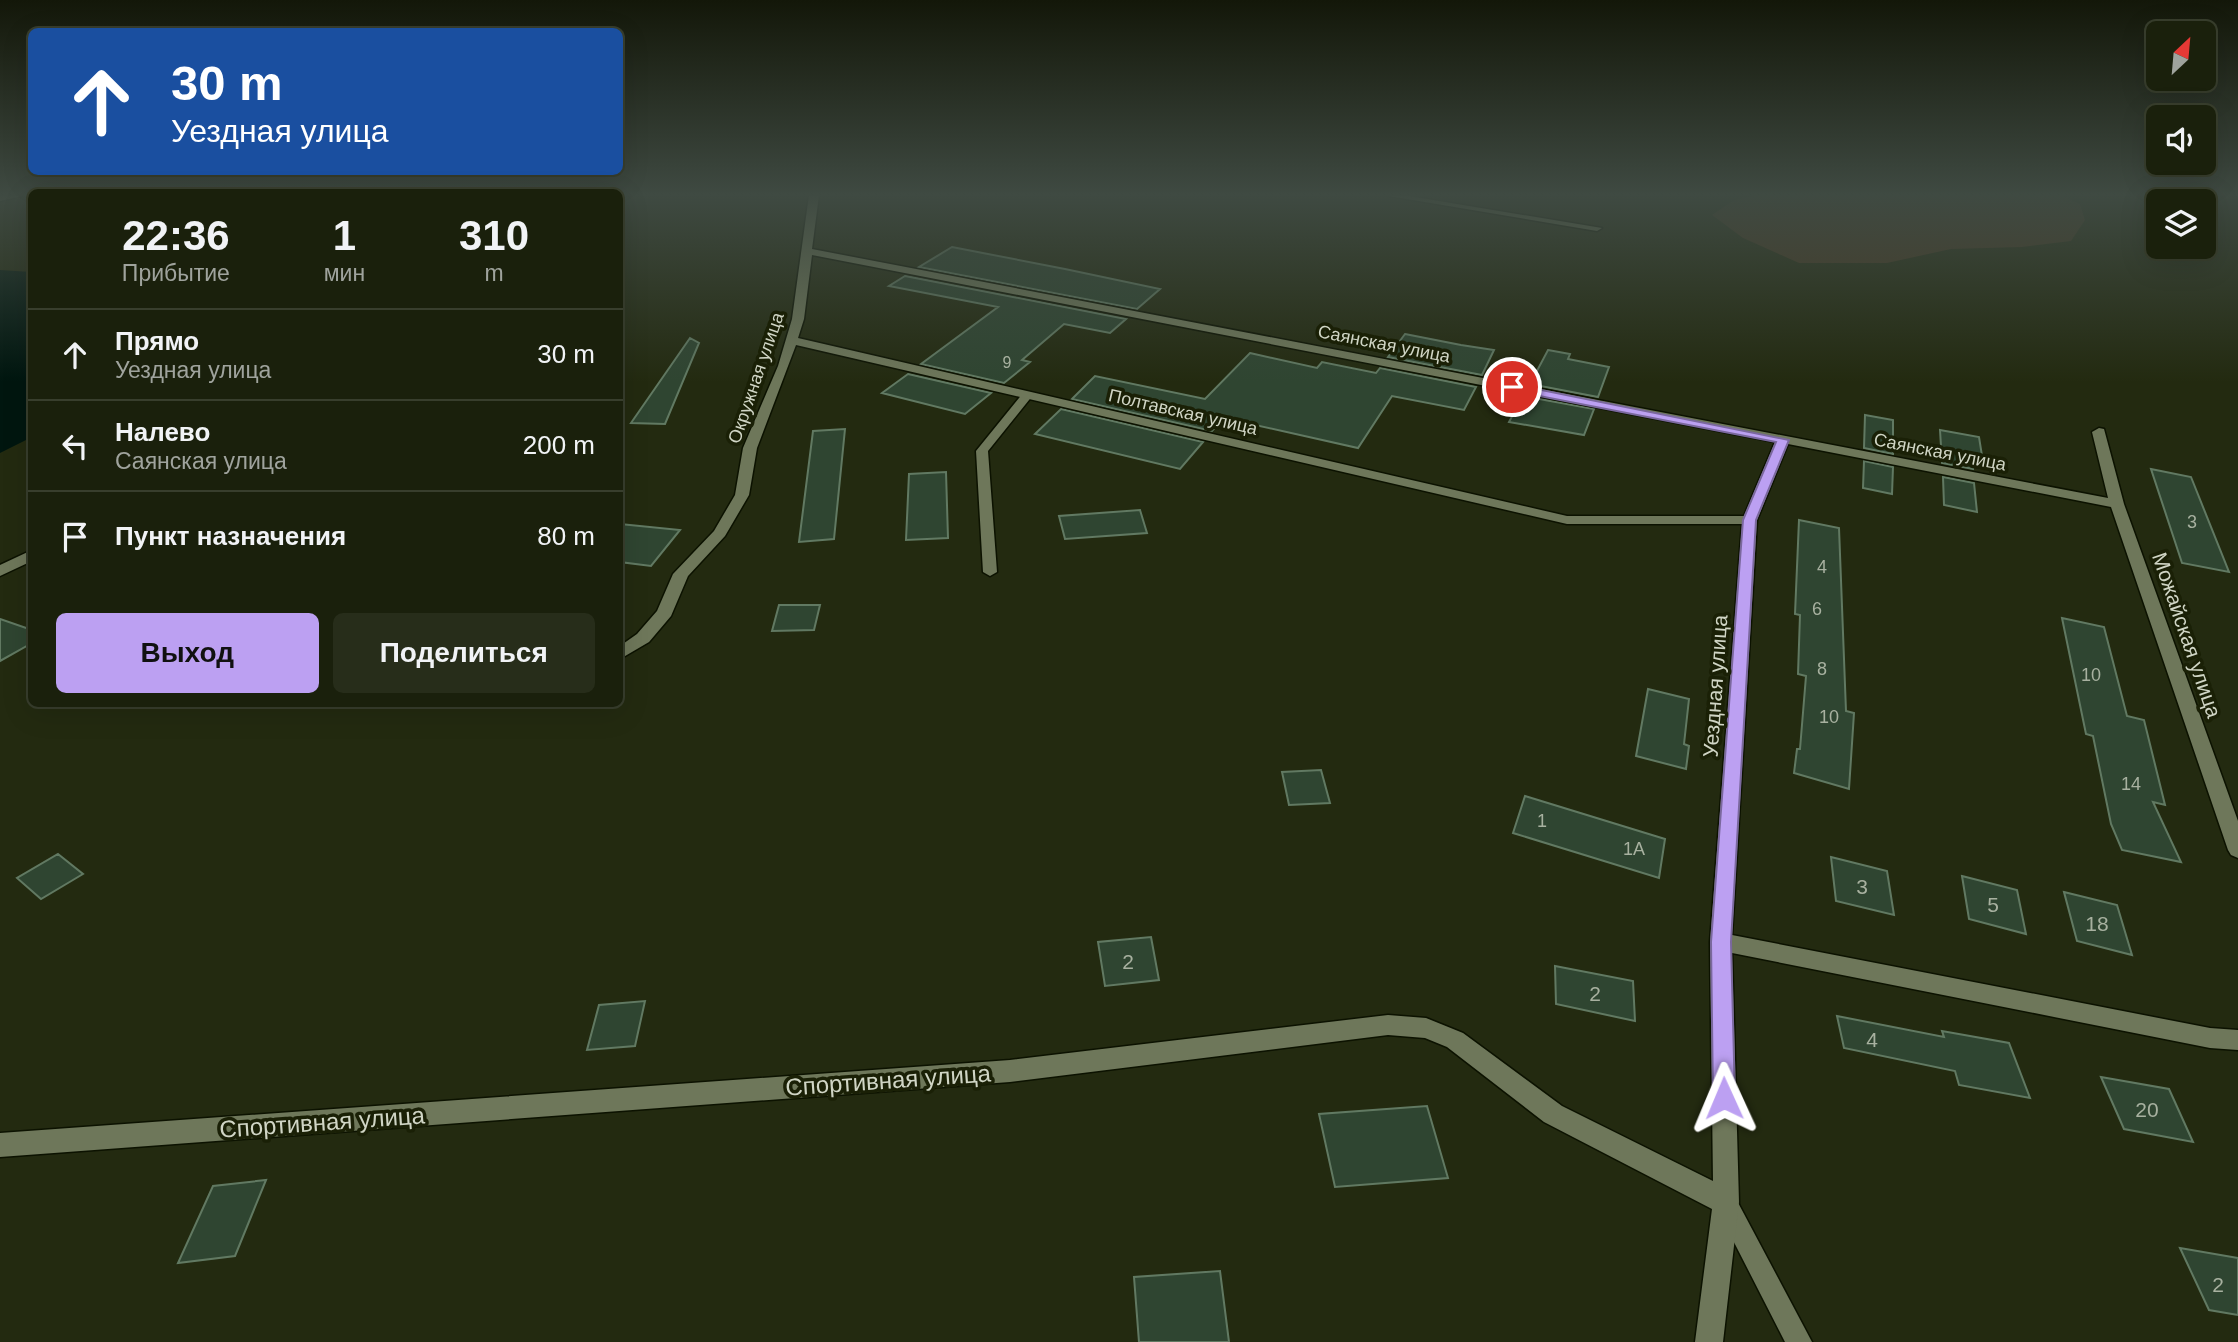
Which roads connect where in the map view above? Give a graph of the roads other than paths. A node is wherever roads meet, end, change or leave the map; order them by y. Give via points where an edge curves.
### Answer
1 (808, 258) edge
2 (843, 258) edge
3 (790, 340) junction
4 (1027, 395) junction
5 (2099, 432) dead end
6 (1783, 440) junction
7 (2117, 504) junction
8 (1750, 520) junction
9 (28, 557) edge
10 (0, 571) edge
11 (990, 572) dead end
12 (623, 652) edge
13 (2238, 850) edge
14 (1721, 942) junction
15 (2238, 1040) edge
16 (0, 1145) edge
17 (1726, 1202) junction
18 (1709, 1342) edge
19 (1799, 1342) edge

1 - 3 street, Окружная улица
2 - 6 street, Саянская улица
3 - 4 street, Полтавская улица
3 - 12 street, Окружная улица via 750,448 742,495 720,533 681,574 665,612 643,638
4 - 8 street, Полтавская улица via 1567,520
4 - 11 lane via 982,451
5 - 7 street, Можайская улица
6 - 7 street, Саянская улица
6 - 8 street, Уездная улица
7 - 13 street, Можайская улица
8 - 14 street, Уездная улица
9 - 10 street
14 - 15 street
14 - 17 street, Уездная улица
16 - 17 street, Спортивная улица via 1010,1071 1388,1025 1426,1028 1455,1040 1552,1114
17 - 18 street, Уездная улица
17 - 19 lane

